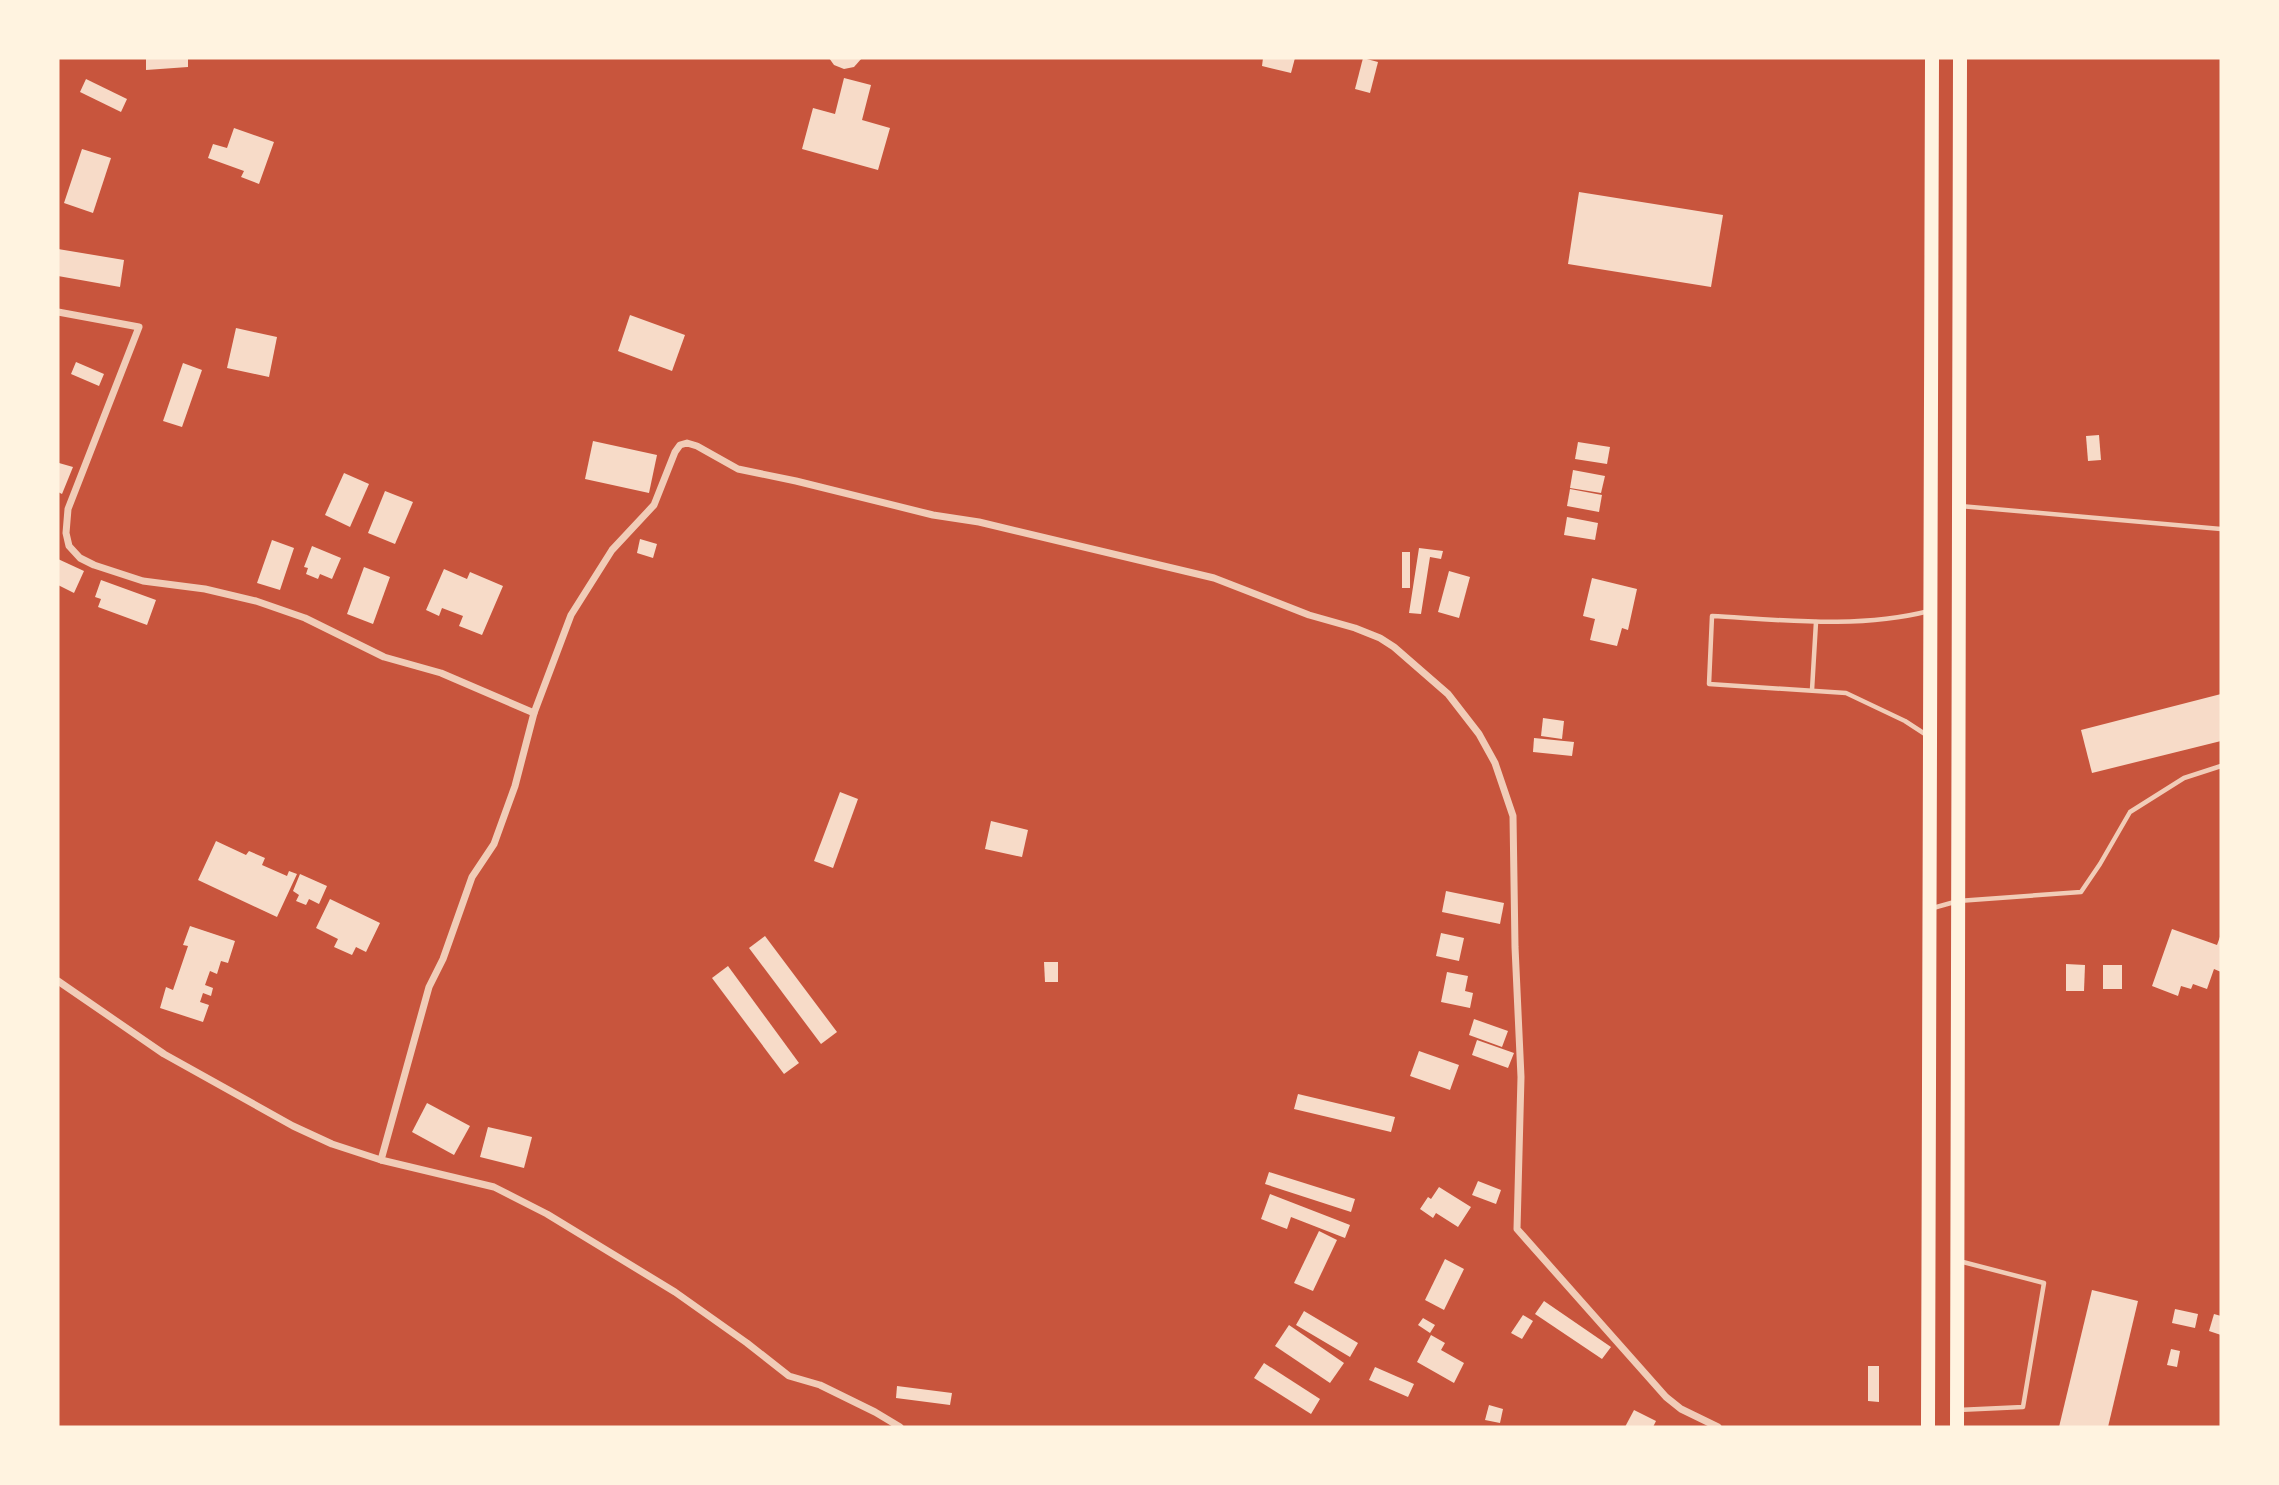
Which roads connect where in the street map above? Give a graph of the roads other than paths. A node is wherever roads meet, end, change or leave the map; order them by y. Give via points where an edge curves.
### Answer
1 (1932, 58) edge
2 (1960, 58) edge
3 (58, 312) edge
4 (1959, 506) junction
5 (2221, 529) edge
6 (1930, 611) junction
7 (1816, 622) junction
8 (1812, 690) junction
9 (534, 713) junction
10 (1930, 737) junction
11 (2221, 766) edge
12 (1958, 901) junction
13 (1929, 909) junction
14 (58, 981) edge
15 (381, 1160) junction
16 (1958, 1261) junction
17 (1957, 1410) junction
18 (900, 1427) edge
19 (1718, 1427) edge
20 (1927, 1427) edge
21 (1957, 1427) edge

1 - 6 highway
2 - 4 highway
3 - 9 street via 139,327 68,509 69,546 80,558 143,581 256,601 304,618 384,657 441,673
4 - 5 lane
4 - 12 highway
6 - 7 lane via 1905,617
6 - 10 highway
7 - 8 lane
7 - 8 lane via 1712,616 1709,684
8 - 10 lane via 1846,693
9 - 15 street via 494,844 472,877 429,986
9 - 19 street via 571,615 612,550 654,505 675,452 687,443 738,469 1214,578 1380,638 1428,675 1462,710 1495,763 1513,816 1521,1077 1517,1229 1666,1397
10 - 13 highway
11 - 12 lane via 2184,778 2130,812 2081,892
12 - 13 lane
12 - 16 highway
13 - 20 highway
14 - 15 street via 221,1088 313,1135
15 - 18 street via 494,1187 547,1214 675,1292 789,1376 820,1385
16 - 17 highway
16 - 17 lane via 2043,1283 2023,1407
17 - 21 highway

